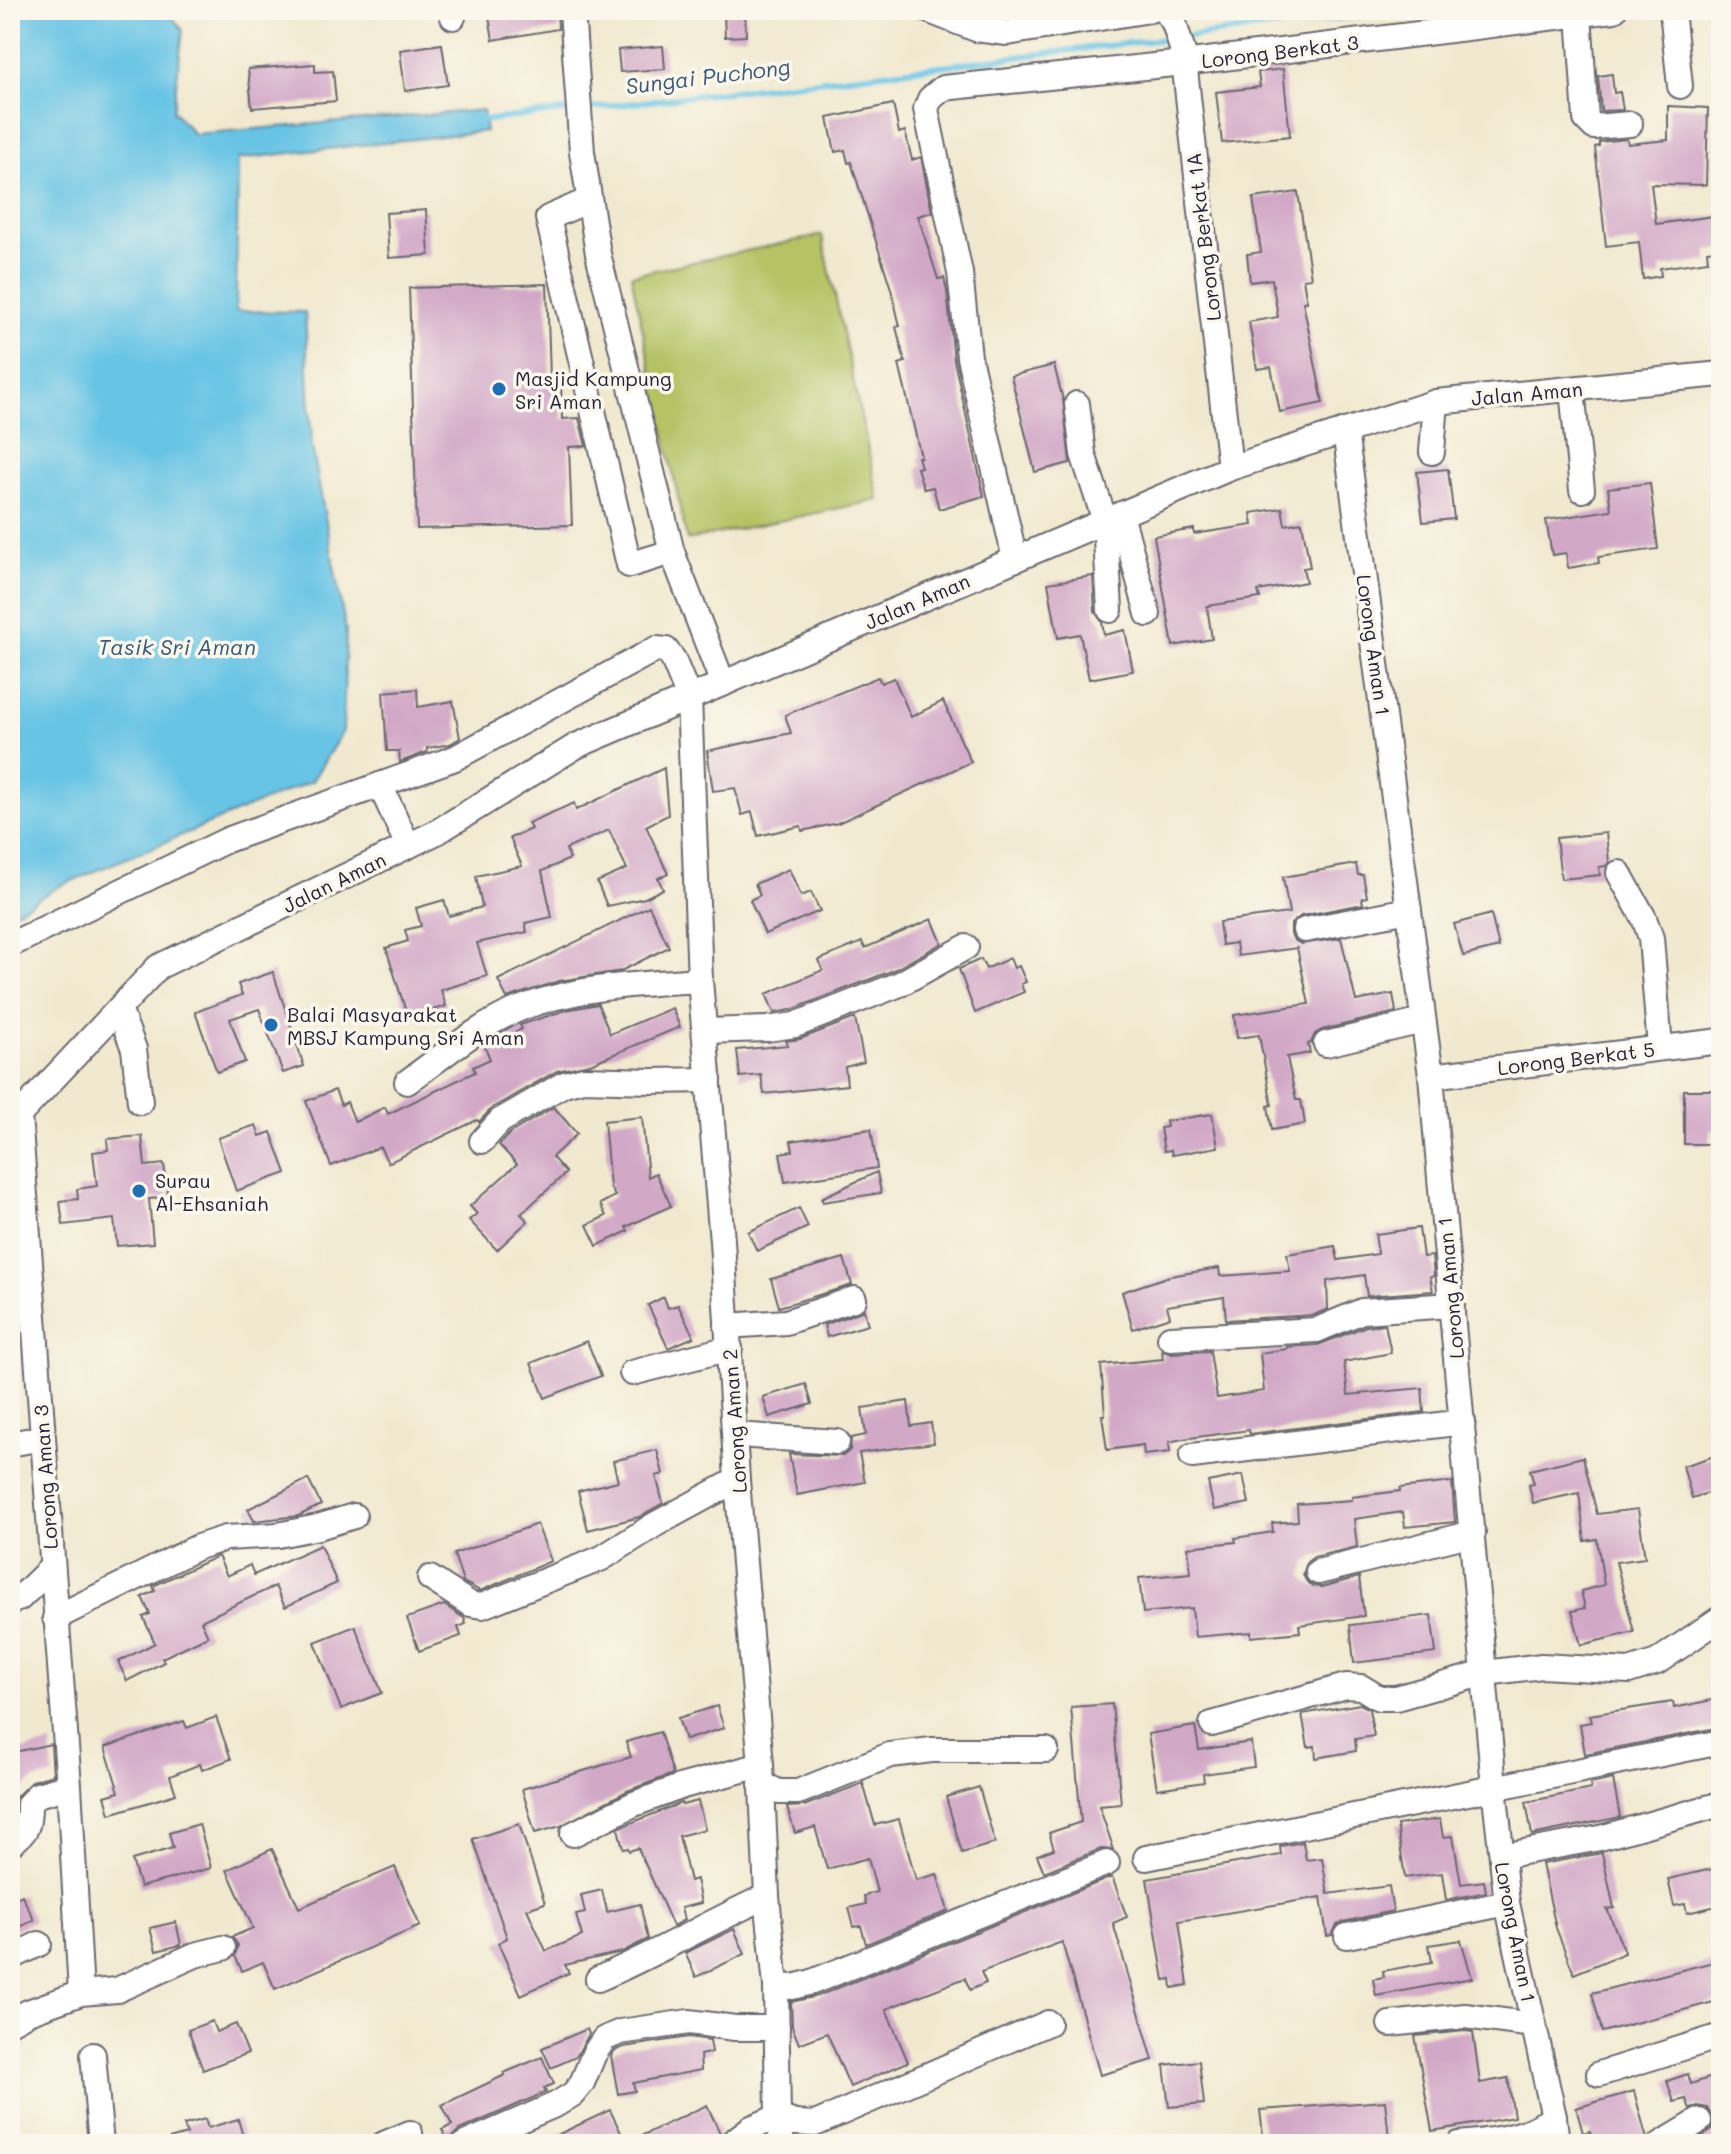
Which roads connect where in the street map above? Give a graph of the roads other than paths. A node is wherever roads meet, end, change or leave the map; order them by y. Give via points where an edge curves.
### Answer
1 (572, 10) edge
2 (927, 10) edge
3 (1150, 10) edge
4 (1614, 10) edge
5 (1672, 10) edge
6 (1579, 14) junction
7 (1170, 17) edge
8 (1183, 57) junction
9 (1680, 86) dead end
10 (1630, 124) dead end
11 (589, 200) junction
12 (1721, 374) edge
13 (1572, 389) junction
14 (1436, 402) junction
15 (1077, 404) dead end
16 (1345, 431) junction
17 (1432, 452) dead end
18 (1230, 468) junction
19 (1582, 490) dead end
20 (1113, 518) junction
21 (672, 552) junction
22 (1015, 559) junction
23 (1110, 610) dead end
24 (1148, 614) dead end
25 (723, 684) junction
26 (689, 698) junction
27 (380, 785) junction
28 (408, 846) junction
29 (1619, 873) dead end
30 (1409, 910) junction
31 (1305, 930) dead end
32 (10, 945) edge
33 (966, 947) dead end
34 (158, 967) joint
35 (700, 980) junction
36 (119, 1009) junction
37 (1423, 1021) junction
38 (705, 1031) junction
39 (1721, 1041) edge
40 (1326, 1044) dead end
41 (1660, 1048) junction
42 (1431, 1076) junction
43 (709, 1080) junction
44 (407, 1082) dead end
45 (140, 1102) dead end
46 (15, 1112) edge
47 (482, 1141) dead end
48 (854, 1299) dead end
49 (1452, 1305) junction
50 (728, 1337) junction
51 (1170, 1338) dead end
52 (632, 1373) dead end
53 (1463, 1422) junction
54 (736, 1435) junction
55 (42, 1438) junction
56 (837, 1442) dead end
57 (10, 1444) edge
58 (1192, 1456) dead end
59 (737, 1480) junction
60 (354, 1516) dead end
61 (1473, 1533) junction
62 (51, 1568) junction
63 (1318, 1572) dead end
64 (430, 1578) dead end
65 (10, 1602) edge
66 (55, 1618) junction
67 (1721, 1618) edge
68 (1485, 1673) junction
69 (1212, 1724) dead end
70 (1721, 1742) edge
71 (1046, 1750) dead end
72 (761, 1775) junction
73 (69, 1786) junction
74 (1494, 1787) junction
75 (1721, 1804) edge
76 (573, 1834) dead end
77 (10, 1844) edge
78 (1502, 1856) junction
79 (1146, 1858) dead end
80 (1107, 1863) dead end
81 (767, 1896) junction
82 (1507, 1903) junction
83 (1347, 1936) dead end
84 (39, 1944) dead end
85 (223, 1948) dead end
86 (10, 1958) edge
87 (598, 1979) dead end
88 (776, 1986) junction
89 (81, 1993) junction
90 (10, 2022) edge
91 (1048, 2023) dead end
92 (1390, 2024) dead end
93 (1534, 2025) junction
94 (777, 2028) junction
95 (1721, 2036) edge
96 (93, 2055) dead end
97 (1599, 2074) dead end
98 (778, 2117) junction
99 (1554, 2117) junction
100 (1699, 2121) dead end
101 (410, 2133) dead end
102 (93, 2141) edge
103 (384, 2144) edge
104 (465, 2144) edge
105 (730, 2144) edge
106 (782, 2144) edge
107 (1459, 2144) edge
108 (1557, 2144) edge
109 (1661, 2144) edge

1 - 11 street
2 - 3 street via 976,29 1007,33
4 - 6 street, Lorong Berkat 3
5 - 9 street
6 - 8 street, Lorong Berkat 3
6 - 10 street via 1586,119 1594,127
7 - 8 street, Lorong Berkat 1A
8 - 18 street, Lorong Berkat 1A
8 - 22 street, Lorong Berkat 3 via 943,88 926,109 960,273 969,357
11 - 21 street
11 - 21 street via 548,218 606,472 629,565
12 - 13 street, Jalan Aman
13 - 14 street, Jalan Aman
13 - 19 street
14 - 16 street, Jalan Aman
14 - 17 street
15 - 20 street via 1083,454
16 - 18 street, Jalan Aman
16 - 30 street, Lorong Aman 1
18 - 20 street, Jalan Aman
20 - 22 street, Jalan Aman
20 - 23 street
20 - 24 street
21 - 25 street
22 - 25 street, Jalan Aman
25 - 26 street, Jalan Aman
26 - 27 street via 673,659 666,650 656,649 455,758
26 - 28 street, Jalan Aman via 576,746
26 - 35 street, Lorong Aman 2
27 - 28 street
27 - 32 street via 227,840
28 - 34 street, Jalan Aman
29 - 41 street via 1651,938
30 - 31 street
30 - 37 street, Lorong Aman 1
33 - 38 street via 900,984 795,1025
34 - 36 street, Lorong Aman 3
35 - 38 street, Lorong Aman 2
35 - 44 street via 600,988 517,1009
36 - 45 street via 134,1049
36 - 46 street, Lorong Aman 3
37 - 40 street
37 - 42 street, Lorong Aman 1
38 - 43 street, Lorong Aman 2
39 - 41 street, Lorong Berkat 5
41 - 42 street, Lorong Berkat 5
42 - 49 street, Lorong Aman 1
43 - 47 street via 583,1079 564,1084 500,1121
43 - 50 street, Lorong Aman 2
46 - 55 street, Lorong Aman 3
48 - 50 street
49 - 51 street via 1362,1311 1317,1330
49 - 53 street, Lorong Aman 1
50 - 52 street
50 - 54 street, Lorong Aman 2
53 - 58 street
53 - 61 street, Lorong Aman 1
54 - 56 street
54 - 59 street, Lorong Aman 2
55 - 57 street
55 - 62 street, Lorong Aman 3
59 - 64 street via 602,1558 482,1606
59 - 72 street, Lorong Aman 2
60 - 66 street via 305,1530 226,1538 198,1547
61 - 63 street
61 - 68 street, Lorong Aman 1
62 - 65 street
62 - 66 street, Lorong Aman 3
66 - 73 street, Lorong Aman 3
67 - 68 street via 1657,1662 1629,1671 1542,1666
68 - 69 street via 1396,1698 1346,1686
68 - 74 street, Lorong Aman 1
70 - 74 street
71 - 72 street via 890,1755 798,1792 779,1792
72 - 76 street via 659,1795
72 - 81 street, Lorong Aman 2
73 - 77 street via 37,1795 29,1804 25,1834
73 - 89 street, Lorong Aman 3
74 - 78 street, Lorong Aman 1
74 - 79 street
75 - 78 street via 1600,1838
78 - 82 street, Lorong Aman 1
80 - 88 street via 812,1982
81 - 87 street
81 - 88 street, Lorong Aman 2
82 - 83 street
82 - 93 street, Lorong Aman 1
84 - 86 street
85 - 89 street via 117,1990
88 - 94 street, Lorong Aman 2
89 - 90 street
91 - 98 street via 815,2124
92 - 93 street via 1465,2016
93 - 99 street, Lorong Aman 1
94 - 98 street, Lorong Aman 2
94 - 104 street via 689,2022 620,2032 604,2039 573,2094
95 - 97 street
96 - 102 street
98 - 105 street
98 - 106 street, Lorong Aman 2
99 - 107 street via 1506,2139
99 - 108 street, Lorong Aman 1
100 - 109 street
101 - 103 street

